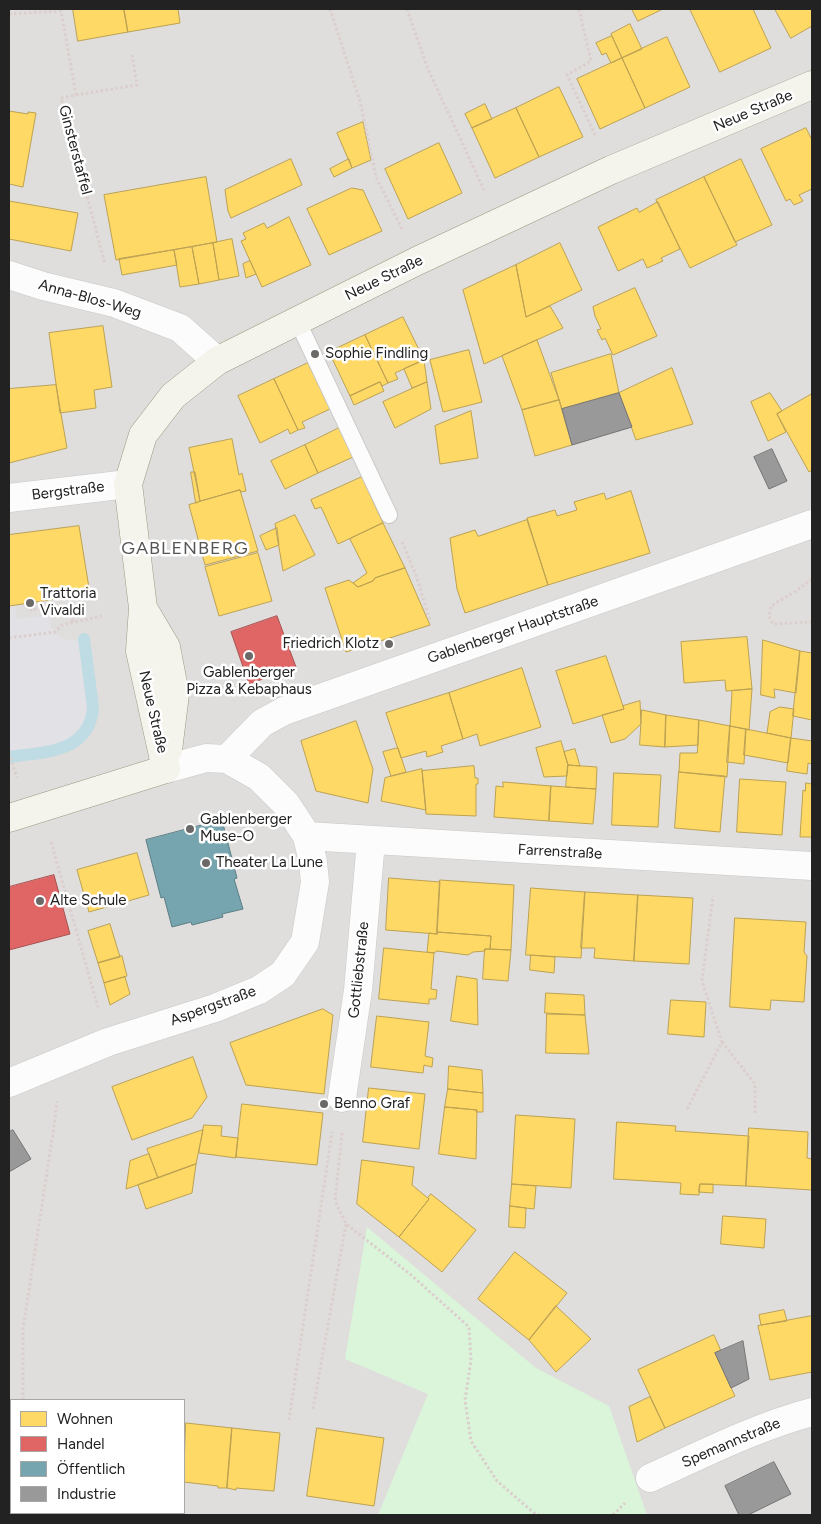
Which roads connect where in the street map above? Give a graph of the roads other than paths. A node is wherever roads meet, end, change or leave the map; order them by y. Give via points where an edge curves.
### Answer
1 (812, 85) edge
2 (9, 275) edge
3 (297, 320) junction
4 (217, 361) junction
5 (128, 484) junction
6 (9, 498) edge
7 (389, 514) road end
8 (812, 524) edge
9 (227, 759) junction
10 (166, 769) junction
11 (9, 818) edge
12 (307, 836) junction
13 (371, 841) junction
14 (812, 866) edge
15 (9, 1083) edge
16 (342, 1098) dead end
17 (812, 1412) edge
18 (650, 1478) dead end

1 - 3 street, Neue Straße via 611,170
2 - 4 street, Anna-Blos-Weg via 114,303 180,328
3 - 4 street, Neue Straße
3 - 7 lane
4 - 5 street, Neue Straße via 173,396 143,435
5 - 6 street, Bergstraße
5 - 10 street, Neue Straße via 144,608 140,651
8 - 9 street, Gablenberger Hauptstraße via 284,711 262,723
9 - 10 street, Aspergstraße via 206,758
9 - 12 street, Aspergstraße via 259,777 286,804
10 - 11 street
12 - 13 street, Farrenstraße
12 - 15 street, Aspergstraße via 315,882 305,942 283,974 259,990 215,1008 108,1042
13 - 14 street, Farrenstraße
13 - 16 street, Gottliebstraße via 358,990
17 - 18 street, Spemannstraße via 732,1441

